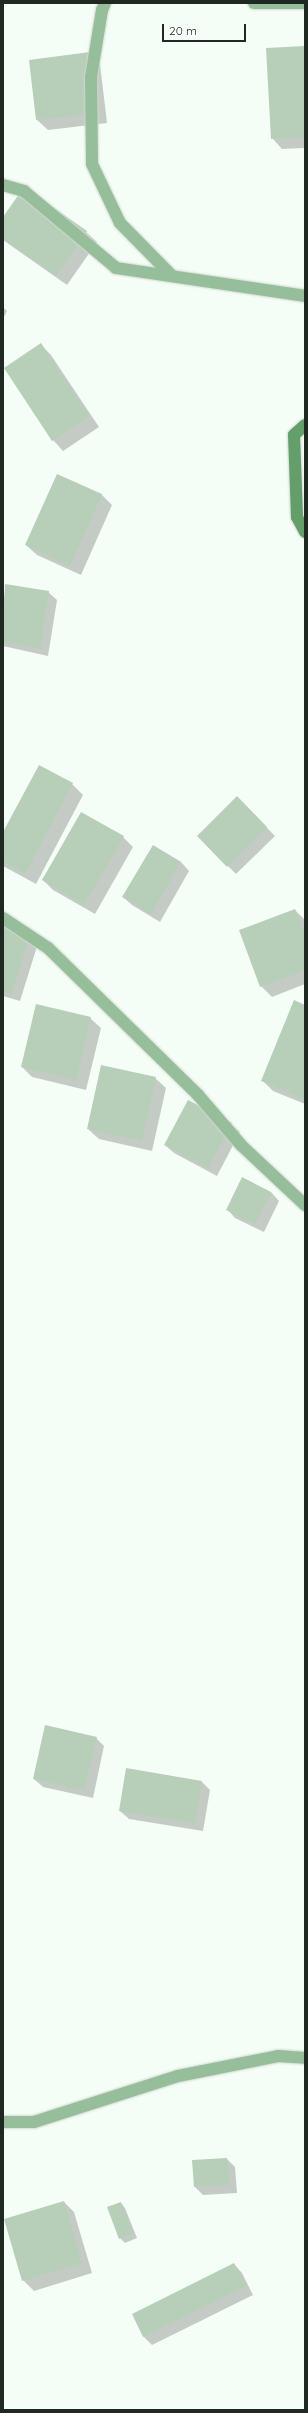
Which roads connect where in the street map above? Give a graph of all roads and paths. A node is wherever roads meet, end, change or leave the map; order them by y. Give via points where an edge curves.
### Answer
1 (105, 3) edge
2 (254, 3) edge
3 (305, 3) edge
4 (3, 185) edge
5 (172, 276) junction
6 (305, 296) edge
7 (305, 425) edge
8 (305, 532) edge
9 (3, 918) edge
10 (305, 1205) edge
11 (305, 2058) edge
12 (3, 2122) edge

1 - 5 street via 91,77 92,164 120,223
2 - 3 street
4 - 5 street via 24,191 116,268
5 - 6 street
7 - 8 street via 294,435 297,517
9 - 10 street via 48,948 198,1095 241,1145
11 - 12 street via 278,2056 178,2076 34,2122

